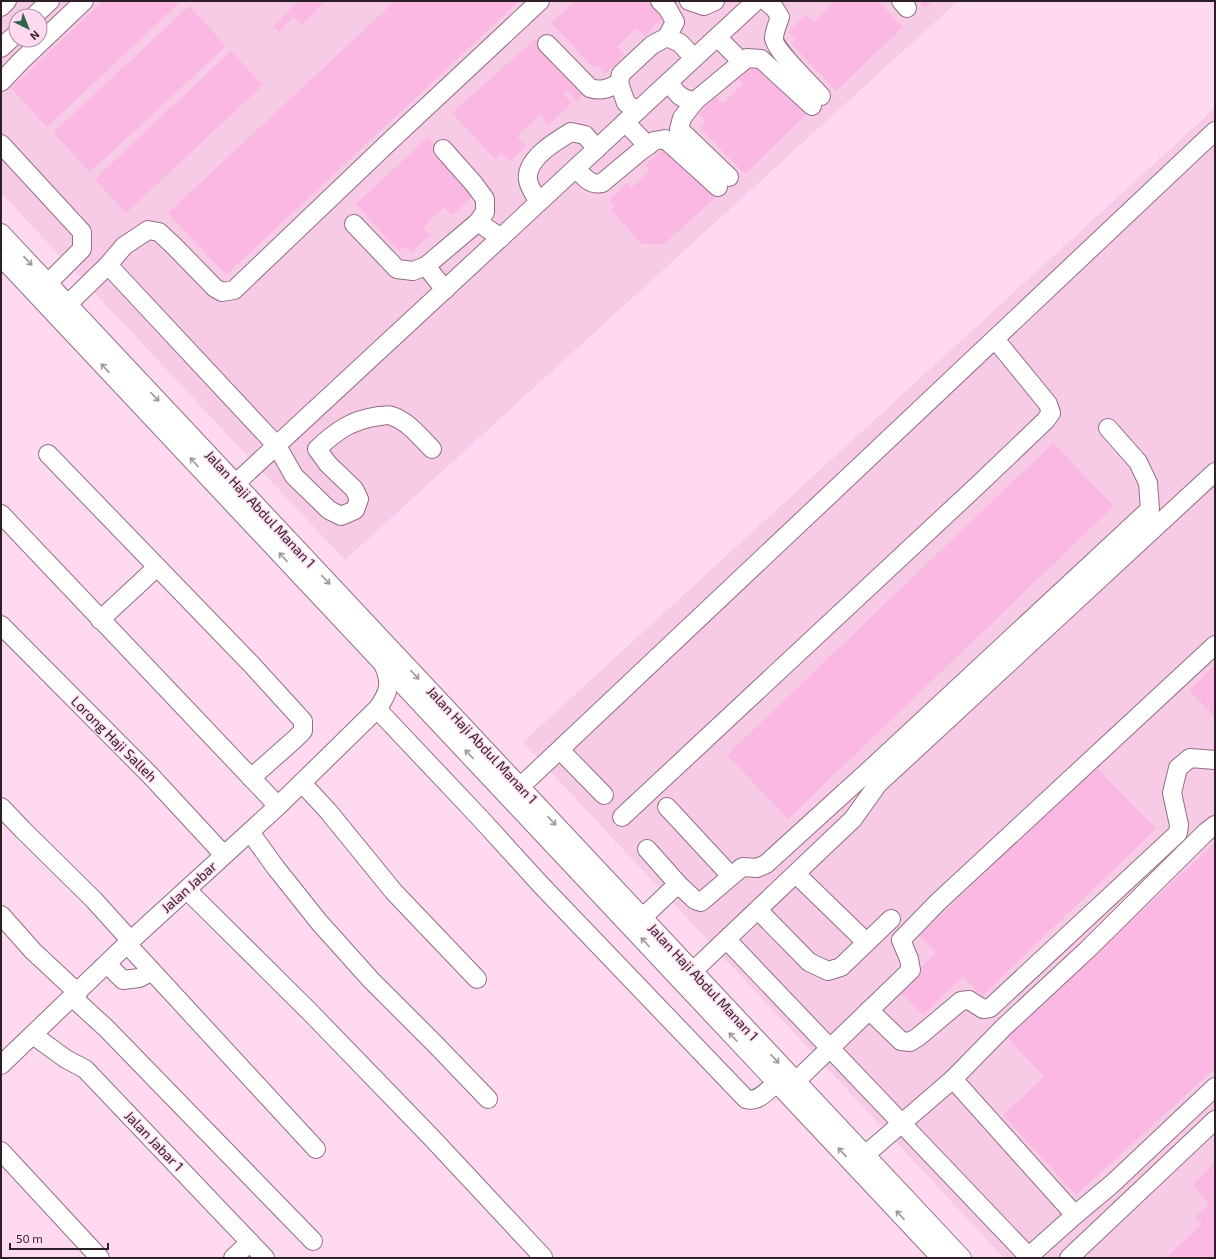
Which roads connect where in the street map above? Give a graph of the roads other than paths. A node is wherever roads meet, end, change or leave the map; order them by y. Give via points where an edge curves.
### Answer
1 (7, 1) edge
2 (50, 1) edge
3 (84, 1) edge
4 (540, 1) edge
5 (660, 1) edge
6 (689, 1) edge
7 (715, 1) edge
8 (720, 1) edge
9 (756, 1) edge
10 (766, 1) edge
11 (1, 7) edge
12 (43, 8) edge
13 (733, 22) junction
14 (717, 37) junction
15 (667, 38) junction
16 (547, 44) dead end
17 (694, 58) junction
18 (742, 62) junction
19 (1, 82) edge
20 (669, 82) junction
21 (619, 83) junction
22 (695, 101) junction
23 (631, 117) junction
24 (1212, 139) edge
25 (1, 144) edge
26 (648, 146) junction
27 (597, 148) junction
28 (443, 149) dead end
29 (576, 168) junction
30 (539, 202) junction
31 (478, 222) junction
32 (354, 224) dead end
33 (1, 233) edge
34 (501, 238) junction
35 (1, 257) edge
36 (108, 265) junction
37 (426, 266) junction
38 (48, 283) junction
39 (445, 290) junction
40 (68, 304) junction
41 (995, 339) junction
42 (1108, 428) dead end
43 (277, 446) junction
44 (432, 449) dead end
45 (48, 454) dead end
46 (1215, 472) edge
47 (236, 483) junction
48 (1, 514) edge
49 (157, 567) junction
50 (100, 620) junction
51 (1, 625) edge
52 (1215, 645) edge
53 (383, 663) junction
54 (422, 704) junction
55 (377, 710) junction
56 (560, 750) junction
57 (1215, 760) edge
58 (251, 778) junction
59 (302, 783) junction
60 (520, 787) junction
61 (604, 795) dead end
62 (278, 806) junction
63 (1, 807) edge
64 (668, 807) dead end
65 (622, 818) dead end
66 (1215, 825) edge
67 (250, 832) junction
68 (647, 849) dead end
69 (224, 855) junction
70 (796, 874) junction
71 (731, 876) junction
72 (678, 884) junction
73 (187, 890) junction
74 (758, 910) junction
75 (1, 915) edge
76 (643, 917) junction
77 (891, 919) dead end
78 (727, 940) junction
79 (129, 942) junction
80 (866, 942) junction
81 (107, 964) junction
82 (693, 971) junction
83 (151, 972) junction
84 (477, 979) dead end
85 (75, 995) junction
86 (869, 1010) junction
87 (33, 1034) junction
88 (830, 1048) junction
89 (1, 1065) edge
90 (953, 1079) junction
91 (796, 1081) junction
92 (1215, 1087) edge
93 (769, 1089) junction
94 (488, 1099) dead end
95 (1215, 1120) edge
96 (901, 1124) junction
97 (316, 1149) dead end
98 (1, 1151) edge
99 (865, 1155) junction
100 (1075, 1215) junction
101 (313, 1241) dead end
102 (250, 1242) junction
103 (930, 1250) edge
104 (543, 1257) dead end
105 (100, 1258) edge
106 (233, 1258) edge
107 (265, 1258) edge
108 (941, 1258) edge
109 (962, 1258) edge
110 (1029, 1258) edge
111 (1069, 1258) edge

1 - 11 street
2 - 12 street
3 - 19 street
4 - 36 street via 234,290 222,292 215,288 159,232 148,230 124,246
5 - 15 street via 675,22
6 - 7 street via 704,6
8 - 13 street via 721,8
9 - 13 street
10 - 18 street via 780,17 774,43 816,101 761,59 747,58
13 - 14 street
14 - 17 street
14 - 18 street
15 - 17 street via 680,43
15 - 21 street via 652,45 621,74
16 - 21 street via 590,88 607,89
17 - 20 street
18 - 22 street
20 - 22 street via 686,101
20 - 23 street
21 - 23 street
22 - 26 street via 682,118 679,129 724,182 665,139 654,141
23 - 26 street
23 - 27 street
24 - 41 street
25 - 38 street via 82,232 82,250
26 - 29 street via 602,183 589,182
27 - 29 street
27 - 30 street via 585,135 571,132 538,155 529,170 528,179
28 - 31 street via 485,199 485,212
29 - 30 street
30 - 34 street
31 - 34 street
31 - 37 street
32 - 37 street via 397,269 413,271
33 -> 38 street, Jalan Haji Abdul Manan 1
34 - 39 street
53 -> 35 street, Jalan Haji Abdul Manan 1
36 - 40 street
36 - 43 street
37 - 39 street
38 - 40 street, Jalan Haji Abdul Manan 1
39 - 43 street
40 -> 47 street, Jalan Haji Abdul Manan 1
41 - 56 street
41 - 65 street via 1048,404 1051,413 1045,421
42 - 71 street via 1138,462 1148,483 1150,508 766,864 757,868 743,867
43 - 44 street via 294,476 329,510 341,516 355,510 359,499 354,489 328,464 317,449 331,435 353,422 390,415 410,426
43 - 47 street
45 - 49 street
46 - 70 street via 878,784 853,819
47 -> 60 street, Jalan Haji Abdul Manan 1
48 - 50 street
49 - 50 street
49 - 58 street via 303,721 303,731
50 - 58 street
51 - 69 street, Lorong Haji Salleh via 150,775
52 - 86 street via 938,902 901,940 911,970
53 - 54 street, Jalan Haji Abdul Manan 1
53 - 55 street via 388,674 389,687
54 - 55 street via 412,699 399,698
93 -> 54 street, Jalan Haji Abdul Manan 1
55 - 59 street, Jalan Jabar
55 - 93 street via 746,1099 754,1100
56 - 60 street
56 - 61 street
57 - 86 street via 1190,758 1178,768 1172,793 1180,825 1178,833 990,1008 984,1009 969,1000 961,1001 910,1042 901,1041
58 - 62 street
59 - 62 street, Jalan Jabar
59 - 84 street via 394,892
60 -> 76 street, Jalan Haji Abdul Manan 1
62 - 67 street, Jalan Jabar
63 - 79 street via 94,900
64 - 71 street
66 - 90 street
67 - 69 street, Jalan Jabar
67 - 94 street via 319,922
68 - 72 street
69 - 73 street, Jalan Jabar
70 - 74 street
70 - 80 street
71 - 72 street via 701,902 695,900
72 - 76 street
73 - 79 street, Jalan Jabar
73 - 104 street via 414,1120
74 - 78 street
74 - 80 street via 809,962 828,971 841,966
75 - 85 street
76 - 82 street, Jalan Haji Abdul Manan 1
77 - 80 street
78 - 82 street
78 - 88 street
79 - 81 street, Jalan Jabar
79 - 83 street
81 - 83 street via 123,980 139,978
81 - 85 street, Jalan Jabar
82 -> 91 street, Jalan Haji Abdul Manan 1
83 - 97 street
85 - 87 street, Jalan Jabar
85 - 101 street
86 - 88 street
87 - 89 street, Jalan Jabar
87 - 102 street, Jalan Jabar 1 via 66,1059 85,1069
88 - 91 street
88 - 96 street
90 - 96 street
90 - 100 street
91 - 99 street, Jalan Haji Abdul Manan 1
92 - 100 street via 1112,1184
103 -> 93 street, Jalan Haji Abdul Manan 1
95 - 111 street
96 - 99 street
96 - 110 street
98 - 105 street
99 - 109 street, Jalan Haji Abdul Manan 1
100 - 110 street
102 - 106 street
102 - 107 street, Jalan Jabar 1
103 - 108 street, Jalan Haji Abdul Manan 1

